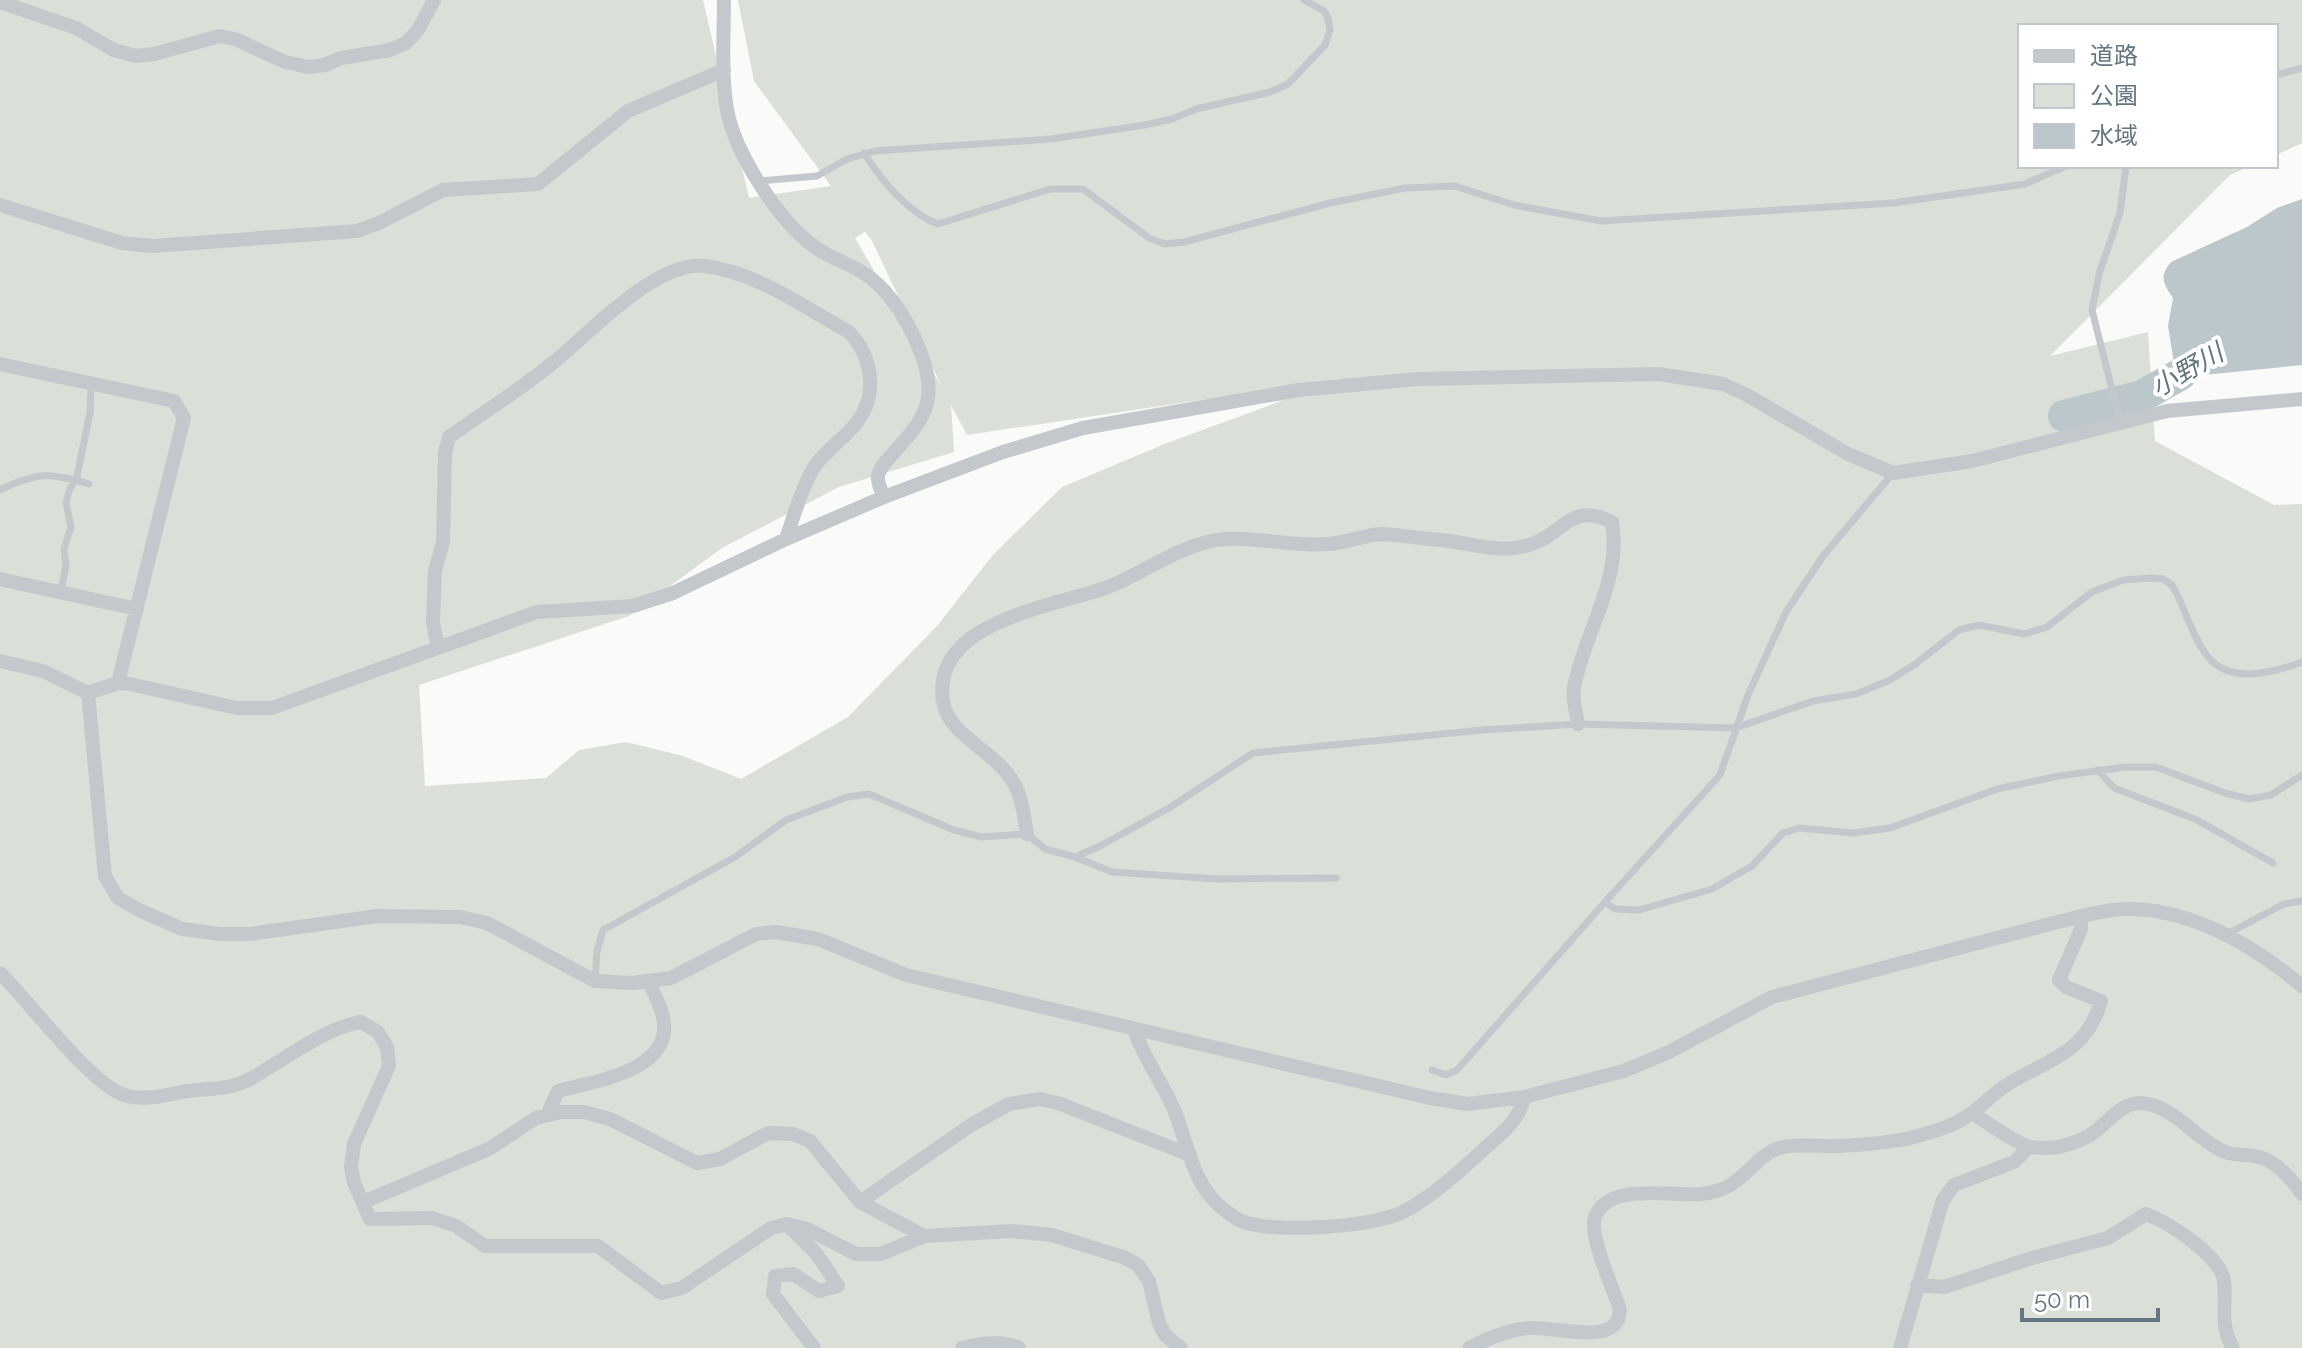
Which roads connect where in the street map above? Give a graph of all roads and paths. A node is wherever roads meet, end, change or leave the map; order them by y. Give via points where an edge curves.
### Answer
1 (434, 0) edge
2 (724, 0) edge
3 (1304, 0) edge
4 (0, 2) edge
5 (2302, 68) edge
6 (724, 70) junction
7 (2278, 74) edge
8 (864, 153) junction
9 (2061, 168) edge
10 (2126, 168) edge
11 (759, 181) junction
12 (0, 205) edge
13 (0, 364) edge
14 (91, 383) junction
15 (2302, 399) edge
16 (2120, 421) junction
17 (1893, 473) junction
18 (75, 480) junction
19 (89, 484) dead end
20 (0, 490) edge
21 (884, 497) junction
22 (786, 539) junction
23 (0, 579) edge
24 (61, 592) junction
25 (137, 609) junction
26 (438, 648) junction
27 (0, 661) edge
28 (2302, 662) edge
29 (118, 683) junction
30 (88, 693) junction
31 (1578, 724) junction
32 (1735, 728) junction
33 (2098, 770) junction
34 (2302, 775) edge
35 (1027, 834) junction
36 (1075, 857) junction
37 (2273, 863) dead end
38 (1336, 878) dead end
39 (2302, 901) edge
40 (1605, 902) junction
41 (2081, 916) junction
42 (2225, 935) junction
43 (0, 973) edge
44 (595, 981) junction
45 (649, 982) junction
46 (2302, 986) edge
47 (1134, 1029) junction
48 (1432, 1070) dead end
49 (1524, 1097) junction
50 (1972, 1113) junction
51 (547, 1115) junction
52 (2029, 1147) junction
53 (1190, 1155) junction
54 (2302, 1194) edge
55 (363, 1202) junction
56 (860, 1202) junction
57 (787, 1224) junction
58 (924, 1236) junction
59 (1917, 1285) junction
60 (814, 1348) edge
61 (962, 1348) edge
62 (1019, 1348) edge
63 (1181, 1348) edge
64 (1469, 1348) edge
65 (1900, 1348) edge
66 (2233, 1348) edge

1 - 4 street via 406,43 309,67 220,36 135,56 76,28
2 - 6 street
3 - 8 lane via 1328,18 1325,45 1288,84 1270,92 1158,122 1067,137
5 - 7 lane
6 - 11 street via 733,133
6 - 12 street via 628,111 538,184 443,190 357,231 153,246 122,243
8 - 9 lane via 904,201 938,224 1050,189 1083,189 1165,244 1405,188 1455,186 1514,205 1601,221 1893,203 2025,184
8 - 11 lane via 817,176
10 - 16 lane via 2120,213 2092,310
11 - 21 street via 794,230 883,289 923,358 928,405 921,421 882,466 877,479
13 - 14 street
14 - 18 lane
14 - 25 street via 174,401 184,418
15 - 16 street via 2180,409
16 - 17 street via 1972,461
17 - 21 street via 1848,454 1723,384 1659,374 1418,379 1299,390 1083,428
17 - 32 lane via 1823,556 1786,612
18 - 19 lane
18 - 20 lane via 33,475
18 - 24 lane via 66,503 71,527
21 - 22 street
22 - 26 street via 673,593 633,606 537,612
22 - 26 street via 814,468 860,419 871,380 867,361 849,332 768,287 703,265 681,267 629,299 553,363 449,437 443,542 435,571
23 - 24 street
24 - 25 street
25 - 29 street
26 - 29 street via 272,708 237,708
27 - 30 street via 43,671
28 - 32 lane via 2276,672 2226,670 2209,659 2172,585 2163,579 2123,580 2092,592 2047,627 2024,634 1979,625 1959,630 1890,680
29 - 30 street
30 - 44 street via 105,876 118,898 139,910 182,929 220,934 377,916 460,917 487,923
31 - 32 lane
31 - 35 street via 1573,689 1610,580 1612,522 1586,514 1533,545 1506,550 1382,534 1332,544 1225,539 1110,586 1001,619 953,658 943,677 943,704 954,724 1006,772 1021,796
31 - 36 lane via 1253,753 1169,808
32 - 40 lane via 1720,775
33 - 34 lane via 2156,767 2249,799 2271,795
33 - 37 lane via 2114,788 2195,819
33 - 40 lane via 1997,789 1890,828 1853,833 1799,828 1783,833 1752,866 1712,889 1639,910 1615,909
35 - 36 lane via 1045,849
35 - 44 lane via 981,837 869,794 819,806 786,820 735,857 603,930
36 - 38 lane via 1112,872 1218,879
39 - 42 lane via 2284,904
40 - 48 lane via 1457,1070 1446,1075
41 - 42 street via 2128,908 2180,916
41 - 49 street via 1772,997 1624,1071
41 - 50 street via 2081,929 2059,980 2101,1001 2097,1015 2060,1058 2005,1086
42 - 46 street via 2269,959
43 - 55 street via 89,1070 128,1097 231,1088 344,1025 361,1022 378,1032 389,1066 354,1144 351,1167
44 - 45 street
45 - 47 street via 671,978 756,934 776,932 818,939 906,975
45 - 51 street via 664,1028 664,1040 651,1057 634,1069 558,1091
47 - 49 street via 1430,1098 1468,1104
47 - 53 street via 1142,1054 1172,1104
49 - 53 street via 1522,1110 1459,1172 1403,1212 1375,1222 1279,1228 1242,1221 1203,1188
50 - 52 street
50 - 64 street via 1952,1126 1907,1138 1772,1150 1725,1190 1616,1197 1594,1218 1620,1310 1613,1330 1592,1336 1522,1329
51 - 55 street via 489,1149
51 - 56 street via 584,1112 610,1119 697,1163 720,1159 768,1133 793,1134 810,1141
52 - 54 street via 2078,1142 2119,1110 2142,1103 2175,1117 2227,1152 2269,1160
52 - 59 street via 2014,1162 1954,1185 1943,1200
53 - 56 street via 1040,1099 1009,1104 971,1125
55 - 57 street via 370,1219 433,1218 485,1246 598,1246 661,1293 682,1288 771,1228
56 - 58 street
57 - 58 street via 856,1254 881,1254
57 - 60 street via 838,1286 819,1291 793,1274 775,1276 773,1294
58 - 63 street via 1012,1231 1052,1235 1123,1257 1138,1265 1149,1281 1165,1335
59 - 65 street
59 - 66 street via 1944,1287 2108,1238 2146,1214 2162,1220 2221,1269 2224,1334
61 - 62 street via 991,1343

